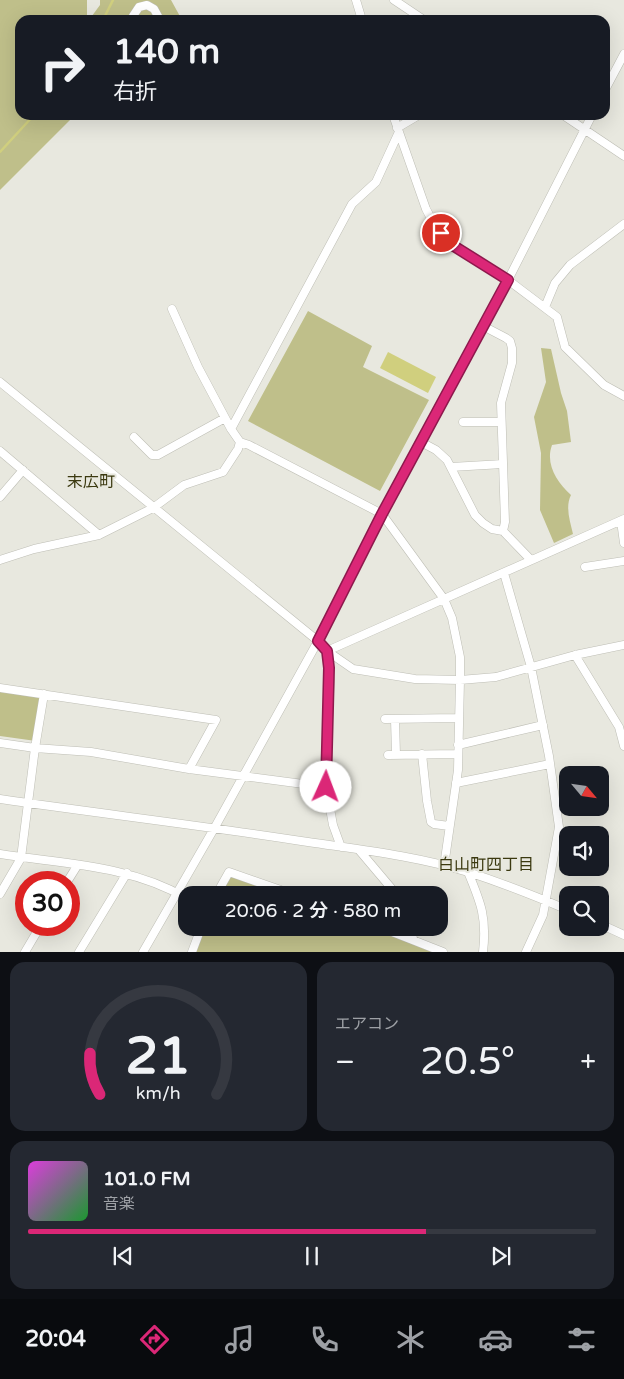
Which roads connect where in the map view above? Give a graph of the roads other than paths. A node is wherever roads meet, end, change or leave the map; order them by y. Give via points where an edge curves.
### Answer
1 (356, 0) edge
2 (394, 0) edge
3 (134, 15) edge
4 (157, 15) edge
5 (360, 15) edge
6 (416, 15) edge
7 (624, 54) edge
8 (610, 81) edge
9 (394, 120) edge
10 (412, 120) edge
11 (571, 120) edge
12 (589, 120) edge
13 (584, 129) junction
14 (398, 131) junction
15 (624, 156) edge
16 (624, 224) edge
17 (508, 280) junction
18 (545, 307) junction
19 (172, 308) dead end
20 (483, 326) junction
21 (0, 382) edge
22 (624, 396) edge
23 (225, 418) junction
24 (463, 422) dead end
25 (501, 422) junction
26 (231, 429) junction
27 (134, 437) dead end
28 (240, 442) junction
29 (421, 442) junction
30 (0, 451) edge
31 (503, 464) junction
32 (451, 467) junction
33 (22, 470) junction
34 (0, 497) edge
35 (153, 508) junction
36 (382, 514) junction
37 (622, 520) edge
38 (503, 531) junction
39 (99, 535) junction
40 (624, 543) edge
41 (0, 560) edge
42 (531, 560) junction
43 (624, 561) edge
44 (585, 567) dead end
45 (504, 573) junction
46 (444, 599) junction
47 (318, 641) junction
48 (624, 645) edge
49 (327, 651) junction
50 (575, 655) junction
51 (531, 667) junction
52 (460, 680) junction
53 (0, 688) edge
54 (44, 694) junction
55 (459, 718) junction
56 (385, 719) dead end
57 (395, 719) junction
58 (543, 725) junction
59 (0, 743) edge
60 (458, 745) junction
61 (624, 746) edge
62 (35, 748) junction
63 (422, 754) junction
64 (458, 754) junction
65 (550, 764) junction
66 (190, 768) junction
67 (242, 776) junction
68 (456, 783) junction
69 (326, 787) junction
70 (0, 799) edge
71 (28, 803) junction
72 (450, 826) junction
73 (215, 827) junction
74 (341, 847) junction
75 (359, 850) junction
76 (0, 854) edge
77 (21, 858) junction
78 (77, 866) junction
79 (444, 866) junction
80 (74, 871) edge
81 (468, 872) junction
82 (127, 873) junction
83 (221, 886) edge
84 (270, 886) edge
85 (389, 886) edge
86 (177, 892) junction
87 (0, 894) edge
88 (546, 901) junction
89 (559, 906) edge
90 (609, 928) edge
91 (624, 935) edge
92 (34, 936) edge
93 (198, 936) edge
94 (405, 936) edge
95 (412, 936) edge
96 (413, 939) junction
97 (25, 952) edge
98 (80, 952) edge
99 (143, 952) edge
100 (192, 952) edge
101 (443, 952) edge
102 (483, 952) edge
103 (526, 952) edge

1 - 5 street
2 - 6 street
3 - 4 street via 139,7 147,5
7 - 8 street
9 - 14 street
10 - 14 street
11 - 13 street
12 - 13 street
13 - 15 street
13 - 17 street
14 - 17 street via 434,224 449,243
14 - 26 street via 376,182 352,204
16 - 18 street via 570,265 556,283
17 - 18 street
17 - 20 street
18 - 22 street via 557,317 565,347 604,385
19 - 23 street
20 - 25 street via 510,341 512,348 512,363 501,403
20 - 29 street
21 - 35 street
23 - 26 street
23 - 27 street via 158,455 152,455
24 - 25 street
25 - 31 street
26 - 28 street
28 - 35 street via 223,472 184,485
28 - 36 street
29 - 32 street via 436,450
29 - 36 street
30 - 33 street
31 - 32 street
31 - 38 street
32 - 38 street via 475,515 483,523
33 - 34 street
33 - 39 street
35 - 39 street
35 - 47 street
36 - 46 street
36 - 47 street
37 - 40 street
37 - 42 street
38 - 42 street
39 - 41 street
42 - 45 street
43 - 44 street
45 - 46 street
45 - 51 street
46 - 49 street
46 - 52 street via 454,626 460,657
47 - 49 street
47 - 67 street
48 - 50 street
49 - 52 street via 354,668 415,679
49 - 69 street via 330,680
50 - 51 street
50 - 61 street via 619,727
51 - 52 street via 496,677
51 - 58 street
52 - 55 street
53 - 54 street
54 - 62 street
54 - 66 street via 216,720
55 - 57 street
55 - 60 street
56 - 57 street
57 - 63 street via 392,754
58 - 60 street
58 - 65 street
59 - 62 street
60 - 64 street
62 - 66 street via 91,752
62 - 71 street
63 - 64 street
63 - 72 street via 431,822
64 - 68 street
65 - 68 street
65 - 88 street via 559,827
66 - 67 street
67 - 69 street
67 - 73 street
68 - 72 street
69 - 74 street
70 - 71 street
71 - 73 street
71 - 77 street
72 - 79 street
73 - 74 street
73 - 86 street
74 - 75 street
75 - 79 street
75 - 85 street
76 - 77 street
77 - 78 street
77 - 87 street
78 - 80 street
78 - 82 street
79 - 81 street
81 - 88 street
81 - 102 street via 482,907 486,933
82 - 86 street
82 - 98 street
83 - 84 street via 230,872
86 - 99 street
88 - 89 street
88 - 103 street
90 - 91 street
92 - 97 street
93 - 100 street
94 - 96 street
95 - 96 street
96 - 101 street

